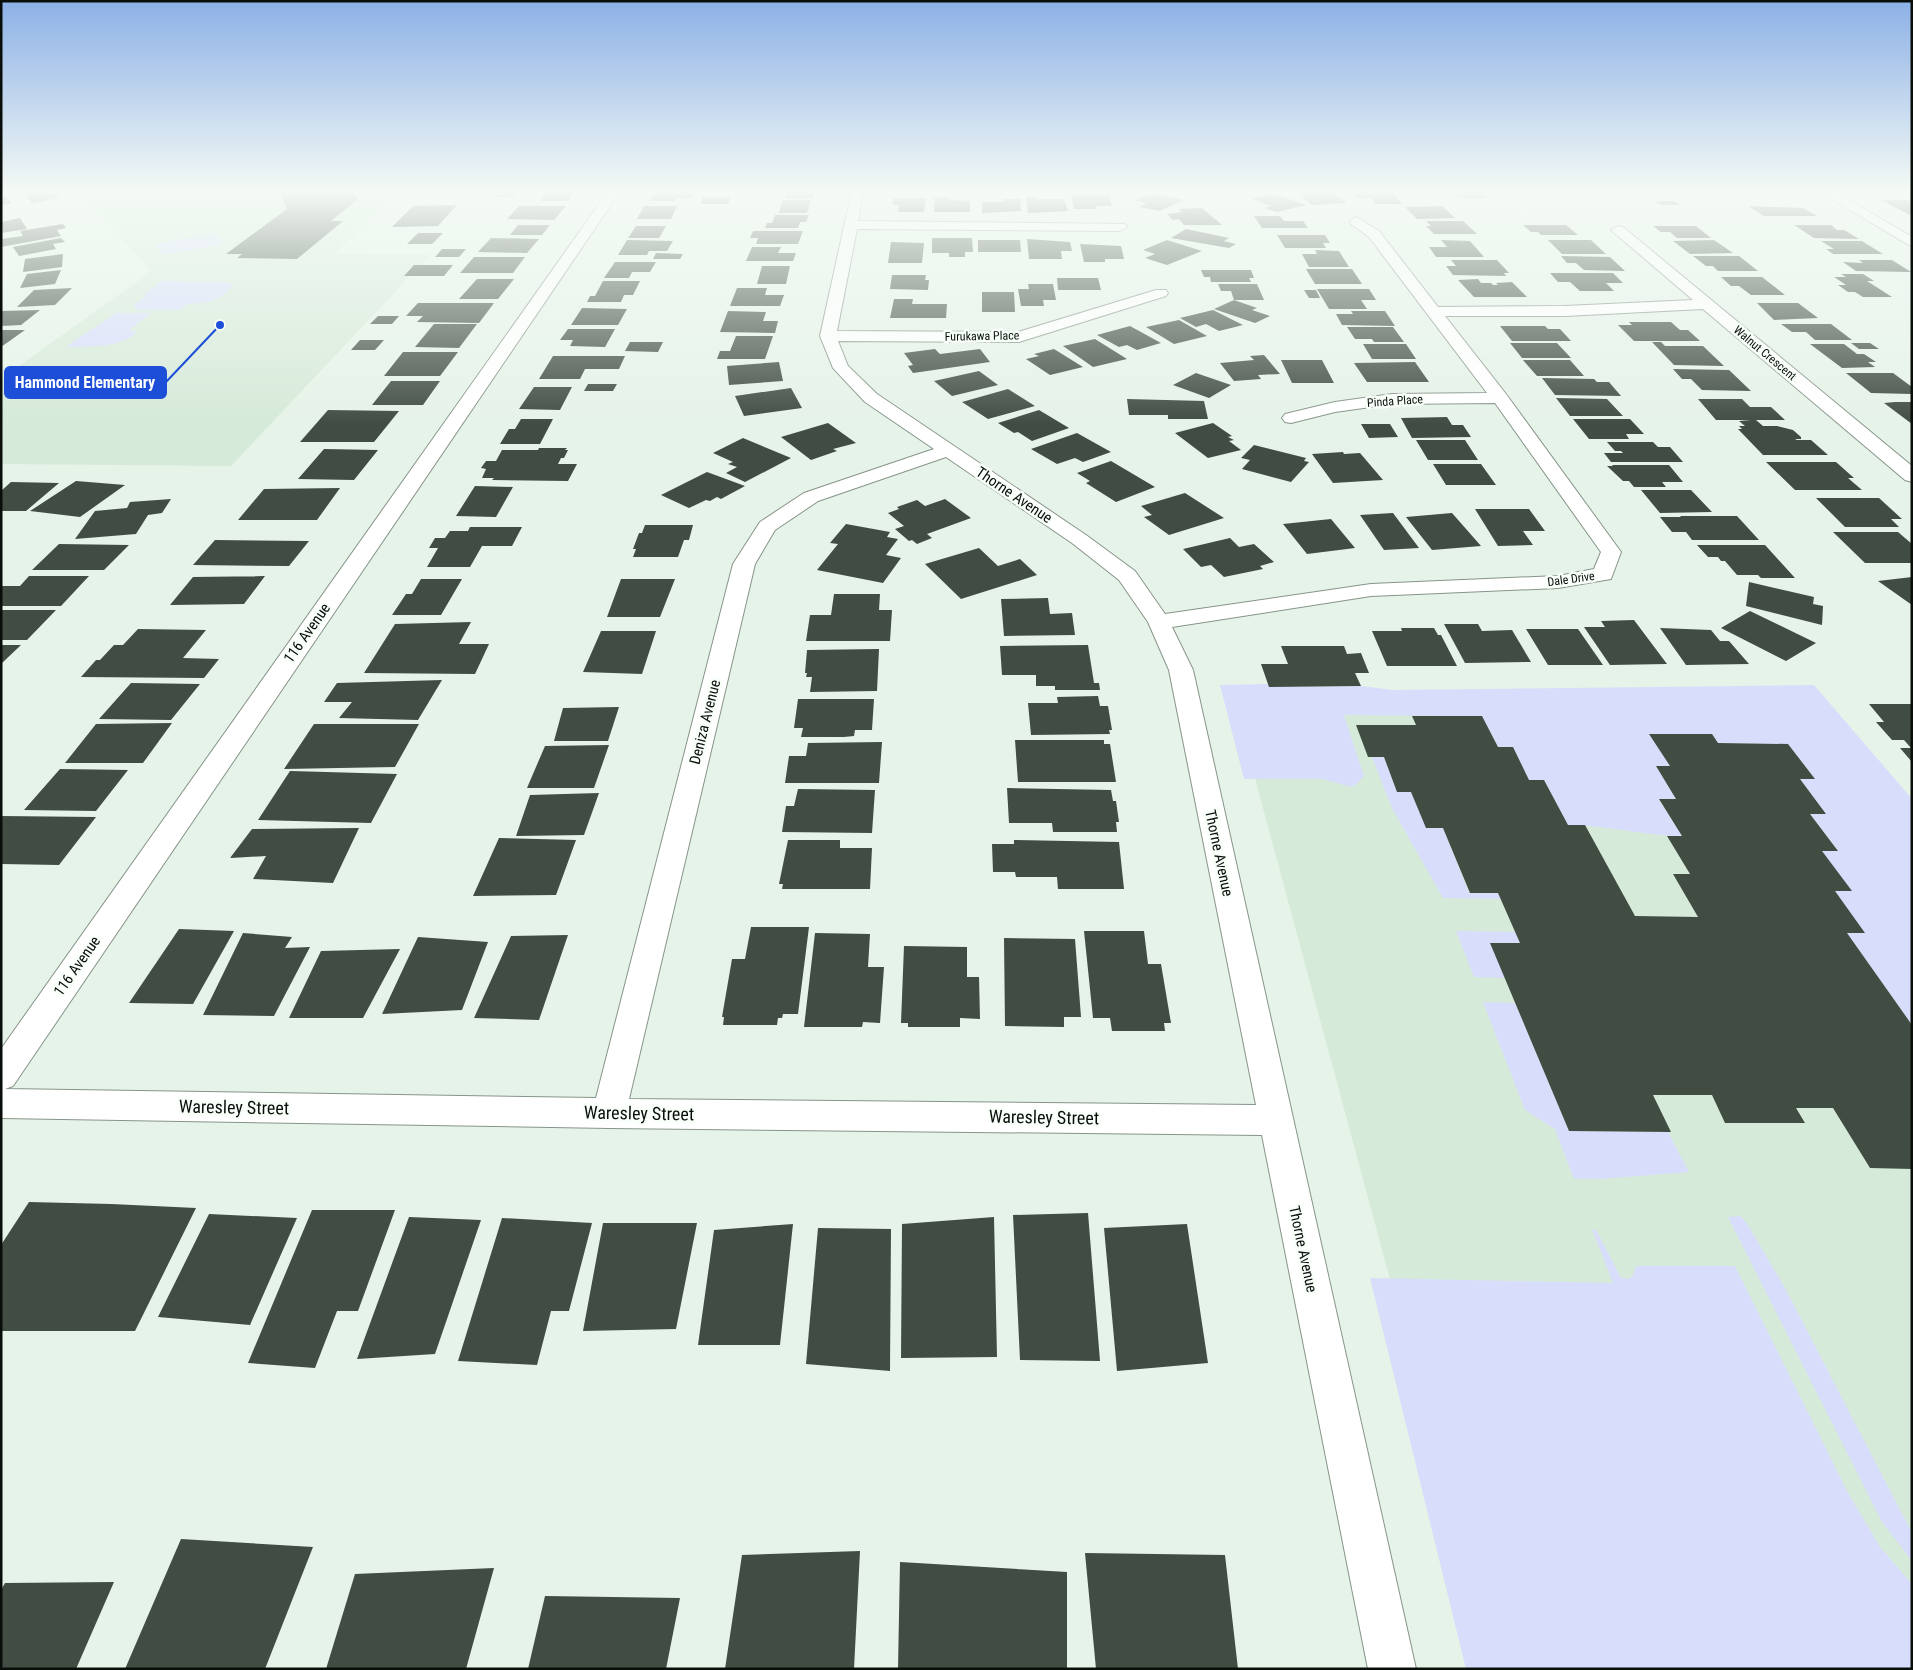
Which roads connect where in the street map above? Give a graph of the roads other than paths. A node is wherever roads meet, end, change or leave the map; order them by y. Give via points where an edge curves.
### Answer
1 (560, 268) edge
2 (841, 268) edge
3 (1400, 268) edge
4 (1664, 268) edge
5 (1161, 293) dead end
6 (1707, 304) junction
7 (1434, 312) junction
8 (828, 336) junction
9 (1500, 398) junction
10 (1291, 418) dead end
11 (947, 451) junction
12 (1912, 476) edge
13 (1159, 622) junction
14 (1, 1076) edge
15 (1, 1104) edge
16 (609, 1113) junction
17 (1276, 1120) junction
18 (1392, 1669) edge

1 - 14 street, 116 Avenue
2 - 8 street
3 - 7 street, Dale Drive
4 - 6 street, Walnut Crescent
5 - 8 street, Furukawa Place via 1018,337
6 - 7 street via 1565,311
6 - 12 street, Walnut Crescent
7 - 9 street, Dale Drive
8 - 11 street, Thorne Avenue via 841,368 871,398
9 - 10 street, Pinda Place via 1392,399 1335,407
9 - 13 street, Dale Drive via 1611,552 1603,574 1558,582 1371,590
11 - 13 street, Thorne Avenue via 1079,539 1127,576
11 - 16 street, Deniza Avenue via 812,497 767,526 744,564
13 - 17 street, Thorne Avenue via 1181,670
15 - 16 street, Waresley Street
16 - 17 street, Waresley Street
17 - 18 street, Thorne Avenue

